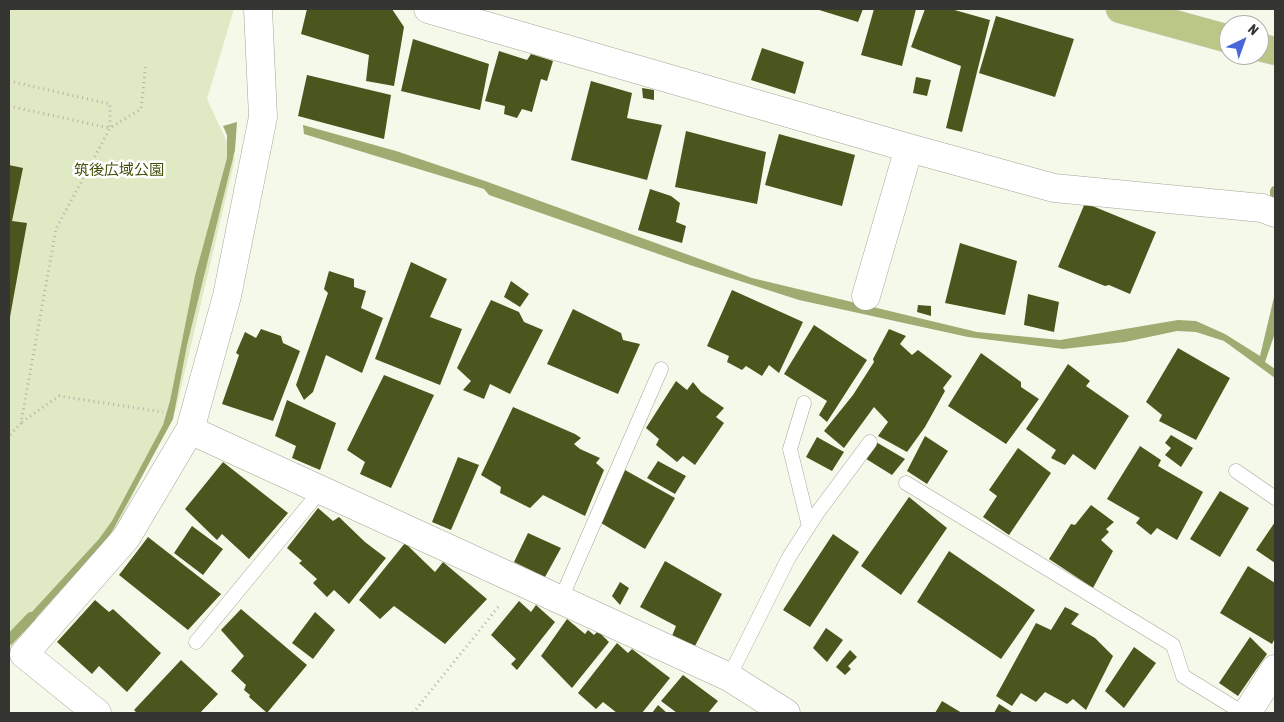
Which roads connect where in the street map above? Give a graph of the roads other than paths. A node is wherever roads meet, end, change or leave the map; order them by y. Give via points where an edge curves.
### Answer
1 (258, 9) edge
2 (428, 9) edge
3 (1120, 9) edge
4 (1219, 36) edge
5 (909, 148) junction
6 (1275, 213) edge
7 (866, 296) dead end
8 (660, 368) dead end
9 (804, 404) dead end
10 (190, 430) junction
11 (870, 442) dead end
12 (1236, 470) dead end
13 (906, 483) dead end
14 (321, 490) junction
15 (1275, 498) edge
16 (809, 526) junction
17 (560, 601) junction
18 (196, 642) dead end
19 (1275, 669) edge
20 (729, 677) junction
21 (98, 713) edge
22 (786, 713) edge
23 (1243, 713) edge
24 (1247, 713) edge

1 - 10 street via 263,117 227,296
2 - 5 street
3 - 4 main road
5 - 6 street via 1054,188 1262,208
5 - 7 street
8 - 17 lane
9 - 16 lane via 790,449
10 - 14 street
10 - 21 street via 126,538 24,654
11 - 16 lane
12 - 15 lane
13 - 23 lane via 1173,646 1183,676
14 - 17 street
14 - 18 lane
16 - 20 lane via 789,557
17 - 20 street
19 - 24 street
20 - 22 street

